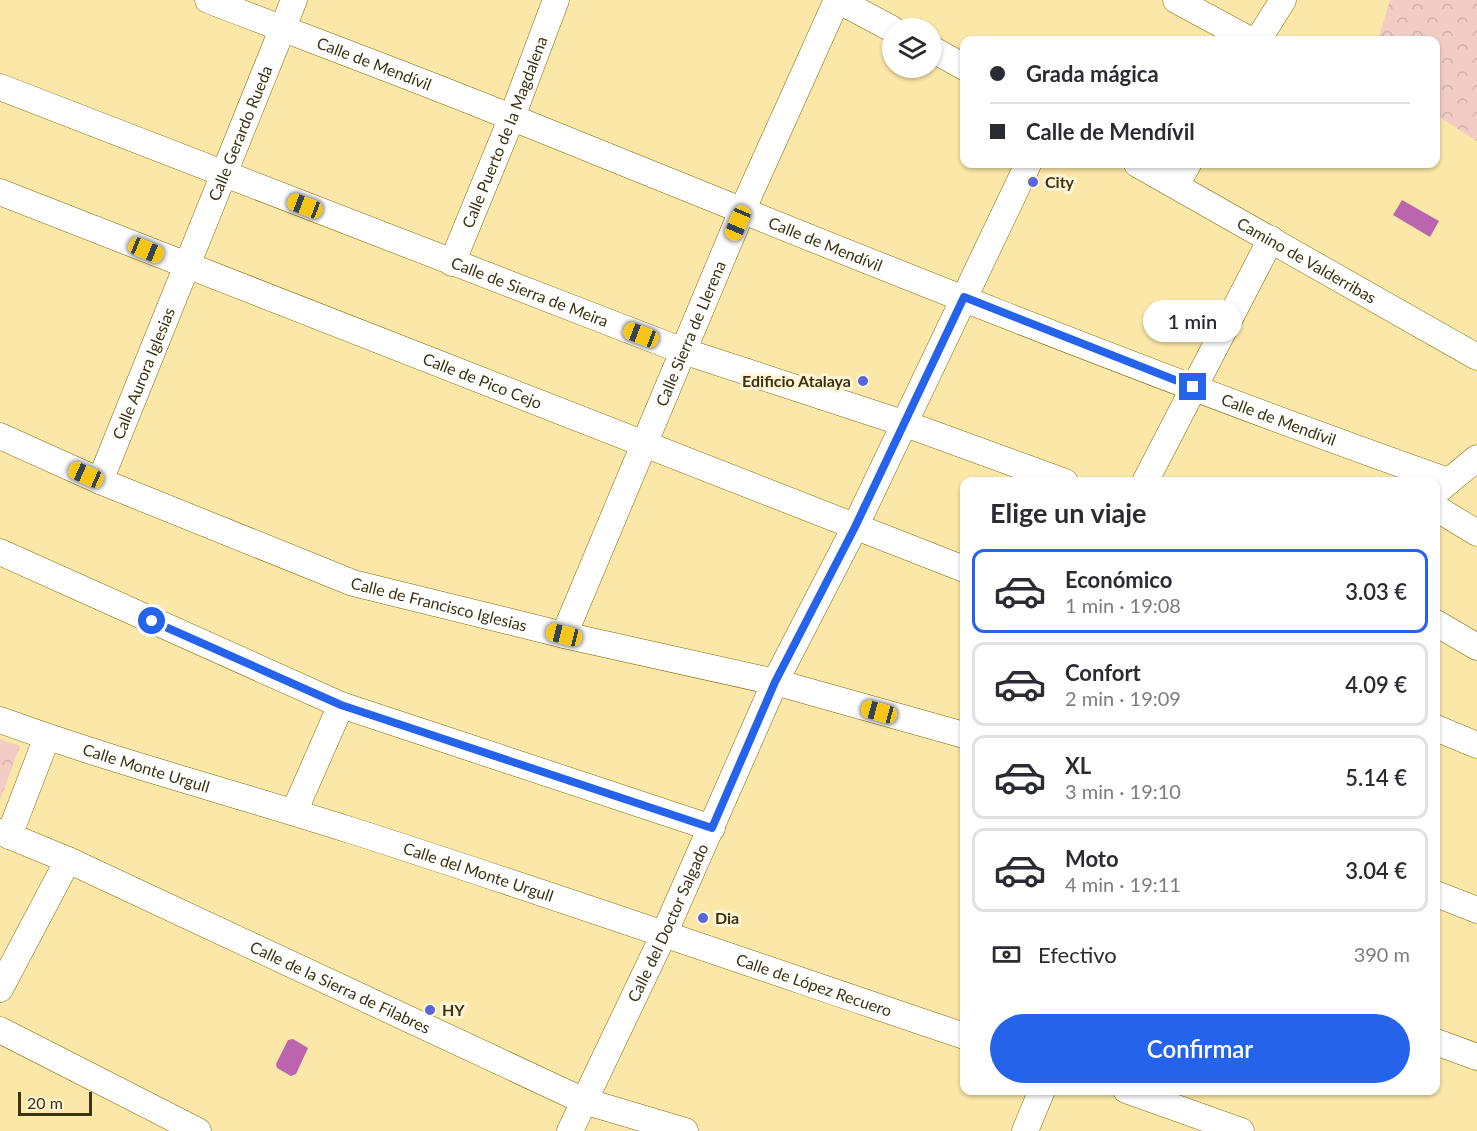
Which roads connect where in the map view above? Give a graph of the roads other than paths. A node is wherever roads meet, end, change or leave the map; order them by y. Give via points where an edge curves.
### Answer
1 (208, 0) edge
2 (294, 0) edge
3 (556, 0) edge
4 (837, 0) edge
5 (1176, 0) edge
6 (1283, 0) edge
7 (882, 24) edge
8 (282, 29) junction
9 (1243, 36) edge
10 (1260, 36) edge
11 (942, 55) edge
12 (960, 65) edge
13 (0, 87) edge
14 (512, 117) junction
15 (1026, 168) edge
16 (1144, 168) edge
17 (1186, 168) edge
18 (225, 176) junction
19 (1176, 186) junction
20 (0, 192) edge
21 (742, 211) junction
22 (1271, 239) junction
23 (452, 263) junction
24 (188, 267) junction
25 (964, 297) junction
26 (683, 351) junction
27 (1477, 357) edge
28 (1193, 387) junction
29 (903, 423) junction
30 (0, 436) edge
31 (646, 444) junction
32 (1477, 458) edge
33 (1051, 477) edge
34 (1148, 477) edge
35 (1417, 477) edge
36 (100, 481) junction
37 (1442, 487) edge
38 (1440, 510) edge
39 (855, 527) junction
40 (1477, 533) edge
41 (0, 552) edge
42 (960, 567) edge
43 (1440, 624) edge
44 (564, 635) junction
45 (1477, 647) edge
46 (775, 682) junction
47 (341, 705) junction
48 (0, 720) edge
49 (1440, 730) edge
50 (960, 734) edge
51 (47, 737) junction
52 (1477, 745) edge
53 (294, 812) junction
54 (712, 828) junction
55 (5, 834) edge
56 (68, 860) junction
57 (1440, 896) edge
58 (1477, 910) edge
59 (664, 934) junction
60 (0, 989) edge
61 (0, 1030) edge
62 (960, 1035) edge
63 (1440, 1043) edge
64 (1477, 1057) edge
65 (1040, 1095) edge
66 (1140, 1095) edge
67 (584, 1101) junction
68 (188, 1129) edge
69 (570, 1131) edge
70 (685, 1131) edge
71 (1025, 1131) edge
72 (1241, 1131) edge

1 - 8 street, Calle de Mendívil
2 - 8 street, Calle Gerardo Rueda
3 - 14 street, Calle Puerto de la Magdalena
4 - 7 street
4 - 21 street, Calle Sierra de Llerena
5 - 9 street
6 - 10 street
8 - 14 street, Calle de Mendívil
8 - 18 street, Calle Gerardo Rueda
11 - 12 street
13 - 18 street, Calle de Sierra de Meira
14 - 21 street, Calle de Mendívil
14 - 23 street, Calle Puerto de la Magdalena
15 - 25 street, Calle del Doctor Salgado
16 - 19 street, Camino de Valderribas
17 - 19 street
18 - 23 street, Calle de Sierra de Meira
18 - 24 street, Calle Gerardo Rueda
19 - 22 street, Camino de Valderribas
20 - 24 street, Calle de Pico Cejo
21 - 25 street, Calle de Mendívil
21 - 26 street, Calle Sierra de Llerena
22 - 27 street, Camino de Valderribas
22 - 28 street
23 - 26 street, Calle de Sierra de Meira
24 - 31 street, Calle de Pico Cejo
24 - 36 street, Calle Aurora Iglesias
25 - 28 street, Calle de Mendívil
25 - 29 street, Calle del Doctor Salgado
26 - 29 street, Calle de Sierra de Meira
26 - 31 street, Calle Sierra de Llerena
28 - 34 street
28 - 35 street, Calle de Mendívil
29 - 33 street, Calle de Sierra de Meira
29 - 39 street, Calle del Doctor Salgado
30 - 36 street, Calle de Francisco Iglesias
31 - 39 street, Calle de Pico Cejo
31 - 44 street, Calle Sierra de Llerena
32 - 37 street
36 - 44 street, Calle de Francisco Iglesias via 353,583
38 - 40 street
39 - 42 street, Calle de Pico Cejo
39 - 46 street, Calle del Doctor Salgado
41 - 47 street
43 - 45 street
44 - 46 street, Calle de Francisco Iglesias
46 - 50 street, Calle de Francisco Iglesias
46 - 54 street, Calle del Doctor Salgado
47 - 53 street
47 - 54 street
48 - 51 street, Calle Monte Urgull
49 - 52 street
51 - 53 street, Calle Monte Urgull
51 - 55 street
53 - 59 street, Calle del Monte Urgull
54 - 59 street, Calle del Doctor Salgado
55 - 56 street, Calle de la Sierra de Filabres
56 - 60 street
56 - 67 street, Calle de la Sierra de Filabres
57 - 58 street
59 - 62 street, Calle de López Recuero
59 - 67 street, Calle del Doctor Salgado
61 - 68 street
63 - 64 street
65 - 71 street
66 - 72 street
67 - 69 street, Calle del Doctor Salgado
67 - 70 street, Calle de la Sierra de Filabres

